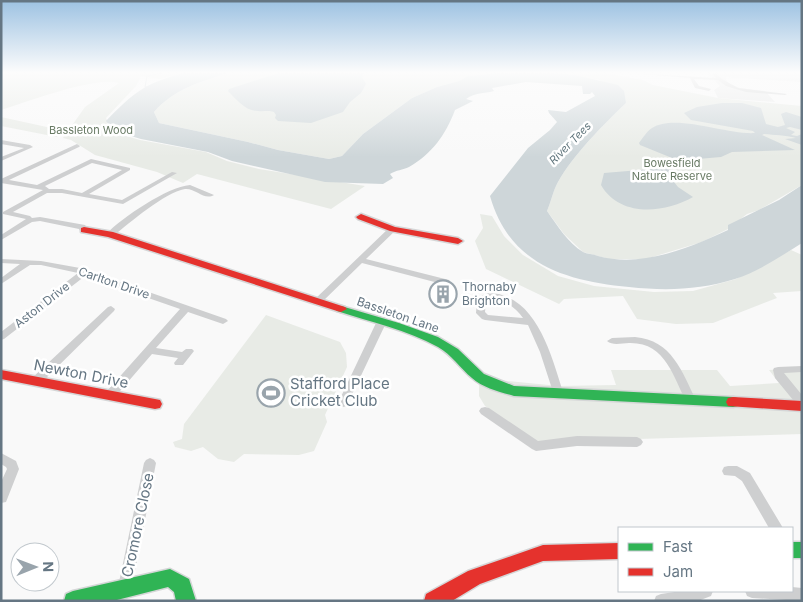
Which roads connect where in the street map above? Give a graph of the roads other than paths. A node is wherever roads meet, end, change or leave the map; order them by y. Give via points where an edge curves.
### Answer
1 (2, 140) edge
2 (77, 146) dead end
3 (1, 159) edge
4 (174, 173) dead end
5 (2, 181) edge
6 (38, 187) junction
7 (46, 191) junction
8 (82, 195) junction
9 (211, 195) dead end
10 (4, 213) edge
11 (361, 217) dead end
12 (30, 220) junction
13 (77, 228) joint
14 (393, 229) junction
15 (110, 234) junction
16 (1, 238) edge
17 (458, 242) dead end
18 (360, 260) junction
19 (1, 261) edge
20 (28, 263) junction
21 (83, 273) junction
22 (1, 282) edge
23 (446, 282) dead end
24 (317, 302) junction
25 (111, 309) dead end
26 (185, 309) junction
27 (223, 321) dead end
28 (530, 322) junction
29 (381, 323) junction
30 (1, 337) edge
31 (612, 341) dead end
32 (149, 350) junction
33 (184, 357) dead end
34 (802, 368) edge
35 (1, 374) edge
36 (36, 381) junction
37 (110, 395) junction
38 (559, 395) junction
39 (692, 400) junction
40 (343, 403) dead end
41 (155, 404) dead end
42 (802, 405) edge
43 (485, 411) dead end
44 (636, 442) dead end
45 (1, 458) edge
46 (150, 464) dead end
47 (728, 471) dead end
48 (1, 498) edge
49 (775, 527) edge
50 (618, 551) edge
51 (125, 588) junction
52 (703, 592) edge
53 (764, 592) edge
54 (802, 595) edge
55 (73, 601) edge
56 (186, 601) edge
57 (433, 601) edge
58 (661, 601) edge

1 - 3 street via 30,147
2 - 5 street
4 - 8 street via 123,202
5 - 6 street
6 - 7 street
6 - 8 street via 91,161 128,169
7 - 8 street
7 - 10 street
9 - 15 street via 199,196 193,187 181,187
10 - 12 street, Bassleton Lane
11 - 14 street
12 - 13 street, Bassleton Lane via 40,219
12 - 16 street
13 - 15 street, Bassleton Lane
14 - 17 street
14 - 18 street
15 - 24 street, Bassleton Lane
18 - 23 street
18 - 24 street
19 - 20 street, Carlton Drive
20 - 21 street, Carlton Drive
20 - 22 street
21 - 26 street, Carlton Drive
21 - 30 street, Aston Drive
24 - 29 street, Bassleton Lane
25 - 36 street
26 - 27 street, Carlton Drive
26 - 32 street
28 - 28 street via 485,317 480,313 482,299 485,296 509,299
28 - 38 street via 542,343
29 - 38 street, Bassleton Lane via 444,345 460,356 476,375 492,384 514,391
29 - 40 street
31 - 39 street via 644,341 656,345 664,351
32 - 33 street
32 - 37 street
34 - 42 street via 778,370
35 - 36 street, Newton Drive
36 - 37 street, Newton Drive
37 - 41 street, Newton Drive
38 - 39 street, Bassleton Lane
39 - 42 street, Bassleton Lane
43 - 44 street via 536,446 577,441
45 - 48 street via 12,464 13,469
46 - 51 street, Cromore Close
47 - 49 street via 737,471 746,477
50 - 57 street via 543,553 475,577
51 - 55 street
51 - 56 street via 170,578 180,581
52 - 58 street
53 - 54 street

